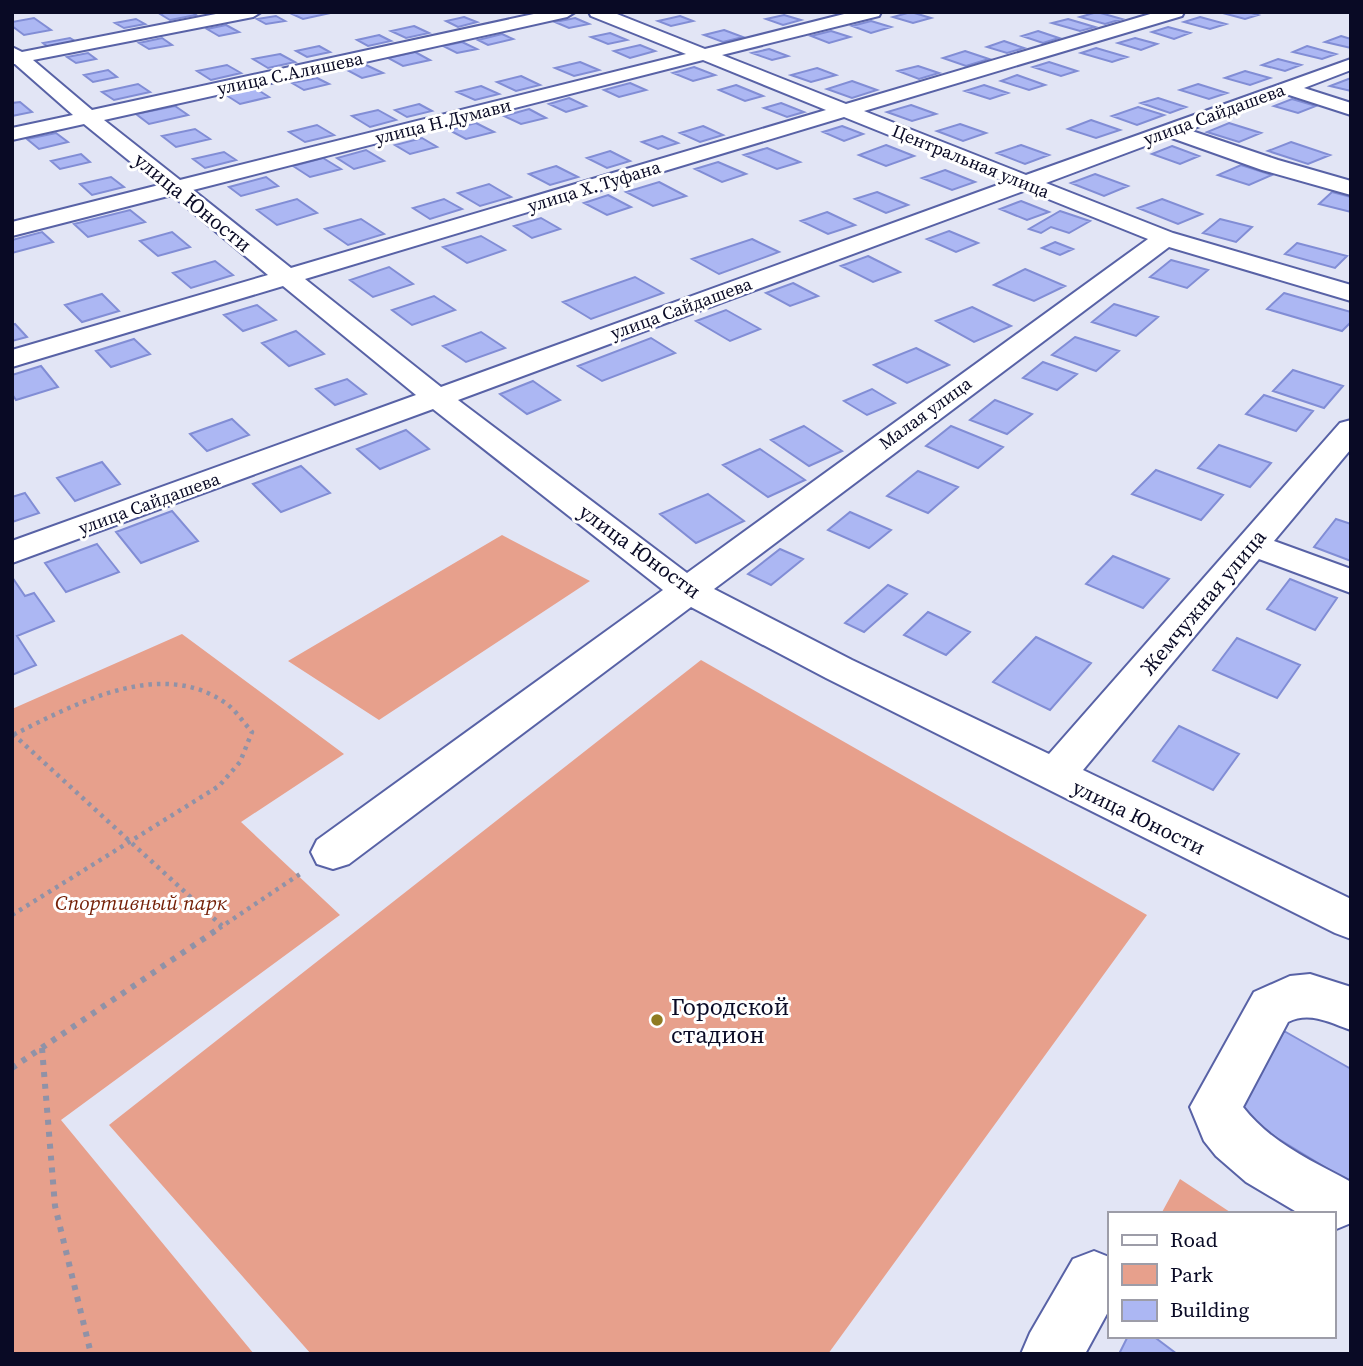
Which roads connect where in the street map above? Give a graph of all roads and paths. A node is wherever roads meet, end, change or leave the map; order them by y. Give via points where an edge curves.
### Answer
1 (253, 12) edge
2 (567, 12) edge
3 (597, 12) edge
4 (873, 12) edge
5 (1176, 12) edge
6 (704, 55) junction
7 (15, 56) edge
8 (1351, 64) edge
9 (1285, 88) junction
10 (1351, 109) edge
11 (845, 111) junction
12 (88, 117) junction
13 (1168, 130) junction
14 (12, 134) edge
15 (1026, 182) junction
16 (176, 188) junction
17 (1351, 188) edge
18 (12, 229) edge
19 (1165, 238) junction
20 (287, 277) junction
21 (1351, 293) edge
22 (12, 359) edge
23 (437, 398) junction
24 (1351, 429) edge
25 (1252, 544) junction
26 (12, 553) edge
27 (1351, 582) edge
28 (685, 589) junction
29 (13, 734) edge
30 (1055, 775) junction
31 (130, 841) junction
32 (333, 852) joint
33 (12, 915) edge
34 (1351, 920) edge
35 (222, 926) junction
36 (1351, 1009) edge
37 (42, 1047) junction
38 (12, 1068) edge
39 (1334, 1203) dead end
40 (1094, 1280) dead end
41 (91, 1354) edge
42 (1051, 1354) edge

1 - 7 street
2 - 12 street, улица С.Алишева
3 - 6 street, Центральная улица
4 - 6 street, улица Н.Думави
5 - 11 street, улица Х. Туфана
6 - 11 street, Центральная улица
6 - 16 street, улица Н.Думави
7 - 12 street, улица Юности
8 - 9 street, улица Сайдашева
9 - 10 street
9 - 13 street, улица Сайдашева
11 - 15 street, Центральная улица
11 - 20 street, улица Х. Туфана
12 - 14 street, улица С.Алишева
12 - 16 street, улица Юности
13 - 15 street, улица Сайдашева
13 - 17 street
15 - 19 street, Центральная улица
15 - 23 street, улица Сайдашева
16 - 18 street, улица Н.Думави
16 - 20 street, улица Юности
19 - 21 street, Центральная улица
19 - 28 street, Малая улица
20 - 22 street, улица Х. Туфана
20 - 23 street, улица Юности
23 - 26 street, улица Сайдашева
23 - 28 street, улица Юности
24 - 25 street, Жемчужная улица
25 - 27 street
25 - 30 street, Жемчужная улица
28 - 30 street, улица Юности
28 - 32 street, Малая улица
29 - 31 path
29 - 31 path via 105,693 153,684 197,689 235,712 251,732 247,754 234,772 197,802
30 - 34 street, улица Юности
31 - 33 path
31 - 35 path
32 - 35 path
35 - 37 path
36 - 39 street via 1310,995 1290,997 1271,1007 1216,1107 1226,1131 1242,1147
37 - 38 path
37 - 41 path via 55,1206
40 - 42 street

